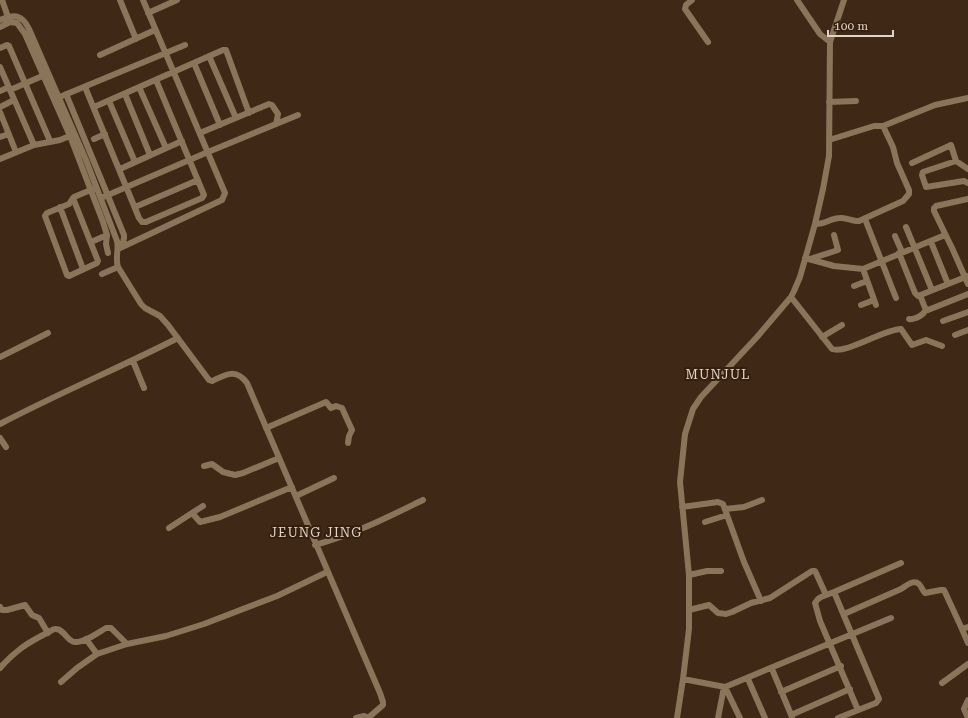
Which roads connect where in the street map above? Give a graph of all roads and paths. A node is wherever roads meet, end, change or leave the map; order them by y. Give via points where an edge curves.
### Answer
1 (2, 0) edge
2 (120, 0) edge
3 (143, 0) edge
4 (177, 0) edge
5 (797, 0) edge
6 (844, 0) edge
7 (688, 1) edge
8 (148, 13) junction
9 (8, 17) junction
10 (0, 20) edge
11 (0, 26) edge
12 (156, 30) junction
13 (136, 39) junction
14 (708, 42) dead end
15 (830, 42) junction
16 (185, 45) dead end
17 (0, 48) edge
18 (166, 52) junction
19 (100, 55) dead end
20 (209, 56) junction
21 (194, 63) junction
22 (0, 67) edge
23 (174, 71) junction
24 (46, 75) junction
25 (156, 80) junction
26 (25, 84) junction
27 (85, 86) junction
28 (139, 87) junction
29 (9, 88) junction
30 (0, 91) edge
31 (66, 94) junction
32 (124, 94) junction
33 (968, 98) edge
34 (14, 100) junction
35 (59, 101) junction
36 (109, 101) junction
37 (856, 101) dead end
38 (829, 102) junction
39 (0, 107) edge
40 (94, 107) junction
41 (249, 113) junction
42 (1, 115) edge
43 (298, 115) dead end
44 (236, 118) junction
45 (276, 124) junction
46 (220, 125) junction
47 (883, 126) junction
48 (200, 133) junction
49 (9, 134) junction
50 (105, 134) junction
51 (76, 136) junction
52 (0, 137) edge
53 (94, 139) dead end
54 (829, 140) junction
55 (182, 141) junction
56 (50, 142) junction
57 (34, 144) junction
58 (166, 148) junction
59 (16, 152) junction
60 (208, 152) junction
61 (150, 155) junction
62 (0, 159) edge
63 (189, 160) junction
64 (956, 161) junction
65 (135, 162) junction
66 (912, 163) dead end
67 (120, 169) junction
68 (968, 169) edge
69 (198, 180) junction
70 (968, 183) edge
71 (126, 187) junction
72 (93, 189) junction
73 (73, 198) junction
74 (968, 199) edge
75 (102, 201) junction
76 (60, 207) junction
77 (135, 207) junction
78 (865, 219) junction
79 (142, 222) junction
80 (815, 224) junction
81 (906, 227) dead end
82 (107, 235) junction
83 (834, 235) dead end
84 (945, 235) junction
85 (144, 236) junction
86 (894, 236) dead end
87 (91, 242) junction
88 (931, 242) junction
89 (915, 247) junction
90 (120, 248) junction
91 (108, 253) dead end
92 (900, 253) junction
93 (806, 259) junction
94 (880, 261) junction
95 (118, 267) junction
96 (862, 268) junction
97 (83, 269) junction
98 (102, 274) dead end
99 (967, 276) edge
100 (867, 281) junction
101 (948, 284) junction
102 (968, 284) edge
103 (854, 286) dead end
104 (932, 290) junction
105 (968, 294) edge
106 (920, 295) junction
107 (791, 297) junction
108 (896, 298) dead end
109 (861, 305) dead end
110 (926, 309) junction
111 (968, 312) edge
112 (909, 319) dead end
113 (943, 321) dead end
114 (842, 324) dead end
115 (968, 330) edge
116 (48, 333) dead end
117 (955, 336) dead end
118 (822, 337) junction
119 (178, 338) junction
120 (942, 346) dead end
121 (0, 357) edge
122 (133, 361) junction
123 (144, 388) dead end
124 (0, 424) edge
125 (266, 428) junction
126 (0, 438) edge
127 (348, 443) dead end
128 (6, 447) dead end
129 (279, 458) junction
130 (204, 466) dead end
131 (334, 478) dead end
132 (292, 487) junction
133 (296, 496) junction
134 (423, 500) dead end
135 (762, 500) dead end
136 (203, 506) dead end
137 (682, 507) junction
138 (726, 512) junction
139 (192, 513) junction
140 (705, 522) dead end
141 (169, 528) dead end
142 (315, 545) junction
143 (901, 563) dead end
144 (327, 572) junction
145 (721, 572) dead end
146 (689, 575) junction
147 (834, 592) junction
148 (826, 595) junction
149 (761, 601) junction
150 (0, 607) edge
151 (689, 610) junction
152 (844, 614) junction
153 (891, 618) dead end
154 (965, 628) edge
155 (48, 633) junction
156 (852, 635) junction
157 (86, 639) junction
158 (968, 643) edge
159 (127, 644) junction
160 (830, 644) junction
161 (97, 654) junction
162 (968, 664) edge
163 (841, 666) junction
164 (0, 668) edge
165 (772, 669) junction
166 (683, 679) junction
167 (748, 679) junction
168 (61, 682) dead end
169 (942, 683) dead end
170 (724, 687) junction
171 (850, 689) junction
172 (781, 692) junction
173 (968, 700) edge
174 (858, 710) junction
175 (791, 716) edge
176 (356, 718) edge
177 (368, 718) edge
178 (677, 718) edge
179 (718, 718) edge
180 (740, 718) edge
181 (765, 718) edge
182 (838, 718) edge
183 (968, 718) edge

1 - 9 street
2 - 13 street
3 - 8 street
4 - 8 street
5 - 15 street via 820,34
6 - 15 street
7 - 14 street via 685,9
8 - 12 street
9 - 10 street
9 - 24 street via 16,16 25,21
11 - 24 street via 10,22 19,24
12 - 13 street
12 - 18 street
13 - 19 street
15 - 38 street
16 - 18 street
17 - 26 street via 9,46
18 - 23 street
18 - 27 street
20 - 21 street
20 - 41 street via 223,50 228,52
20 - 44 street
21 - 23 street
21 - 46 street
22 - 29 street
23 - 25 street
23 - 48 street
24 - 26 street
24 - 35 street
25 - 28 street
25 - 55 street
26 - 29 street
26 - 56 street
27 - 31 street
27 - 40 street
28 - 32 street
28 - 58 street
29 - 30 street
29 - 34 street
31 - 35 street
31 - 51 street
32 - 36 street
32 - 61 street
33 - 47 street via 935,105
34 - 39 street
34 - 57 street
35 - 51 street
36 - 40 street
36 - 65 street
37 - 38 street
38 - 54 street
40 - 50 street
41 - 44 street
41 - 45 street via 272,105 278,114
42 - 49 street
43 - 45 street
44 - 46 street
45 - 60 street
46 - 48 street
47 - 54 street via 874,126
47 - 78 street via 910,192 902,201
48 - 60 street
49 - 52 street
49 - 59 street
50 - 53 street
50 - 67 street
51 - 56 street
51 - 72 street
51 - 75 street
54 - 80 street via 828,167
55 - 58 street
55 - 63 street
56 - 57 street
57 - 59 street
58 - 61 street
59 - 62 street
60 - 63 street
60 - 85 street via 225,193 222,200
61 - 65 street
63 - 69 street
63 - 71 street
64 - 66 street via 951,145
64 - 68 street
64 - 70 street via 923,172 926,187 964,180
65 - 67 street
67 - 71 street
69 - 77 street
69 - 79 street via 204,194 202,198
71 - 75 street
71 - 77 street
72 - 73 street
72 - 75 street
73 - 76 street via 69,204
73 - 87 street
74 - 84 street via 934,208
75 - 82 street
75 - 90 street
76 - 97 street
76 - 97 street via 47,213 45,218 67,275
77 - 79 street
78 - 80 street via 856,222 840,218
78 - 94 street
79 - 85 street
80 - 93 street
81 - 89 street
82 - 87 street
82 - 91 street
83 - 93 street via 838,250
84 - 88 street
84 - 99 street
85 - 90 street
86 - 92 street
87 - 97 street via 98,261
88 - 89 street
88 - 101 street
89 - 92 street
89 - 104 street
90 - 95 street via 116,258
92 - 94 street
92 - 106 street via 915,293
93 - 96 street via 834,266
93 - 107 street
94 - 96 street
94 - 108 street
95 - 98 street
95 - 119 street via 141,304 160,316
96 - 100 street
99 - 101 street
99 - 102 street
100 - 103 street
100 - 109 street via 875,302
101 - 104 street
104 - 106 street
105 - 110 street
106 - 110 street
107 - 118 street
107 - 137 street via 693,409 681,458
110 - 112 street via 917,318
111 - 113 street
114 - 118 street
115 - 117 street
116 - 121 street
118 - 120 street via 836,350 901,329 912,345 926,340
119 - 122 street
119 - 125 street via 212,382 232,373 242,377
122 - 123 street
122 - 124 street
125 - 127 street via 326,402 331,408 342,408 352,430
125 - 129 street
126 - 128 street
129 - 130 street via 235,475 222,472 212,464
129 - 132 street
131 - 133 street
132 - 133 street
132 - 139 street via 220,517 200,522
133 - 142 street
134 - 142 street via 365,529
135 - 138 street
136 - 139 street
137 - 138 street via 721,502
137 - 146 street
138 - 140 street
138 - 149 street
139 - 141 street
142 - 144 street
143 - 147 street
144 - 159 street via 277,596 204,624 166,636
144 - 177 street via 383,702
145 - 146 street via 707,571
146 - 151 street
147 - 148 street
147 - 152 street
148 - 149 street via 815,571 812,571 781,592
148 - 160 street via 815,603
149 - 151 street via 726,614 718,613 710,605
150 - 155 street via 7,610 25,605
151 - 166 street
152 - 154 street via 913,582 919,584 925,593 944,590
152 - 156 street
153 - 156 street
154 - 158 street
155 - 157 street via 55,629 60,630 70,641
155 - 164 street via 14,653
156 - 160 street
156 - 174 street via 879,696 878,702
157 - 159 street via 109,628
157 - 161 street
159 - 161 street
160 - 163 street
160 - 165 street
161 - 168 street
162 - 169 street
163 - 171 street
163 - 172 street
165 - 167 street
165 - 172 street
166 - 170 street
166 - 178 street
167 - 170 street
167 - 181 street
170 - 179 street
170 - 180 street
171 - 174 street
171 - 175 street
172 - 175 street
173 - 183 street via 964,709
174 - 182 street
176 - 177 street

